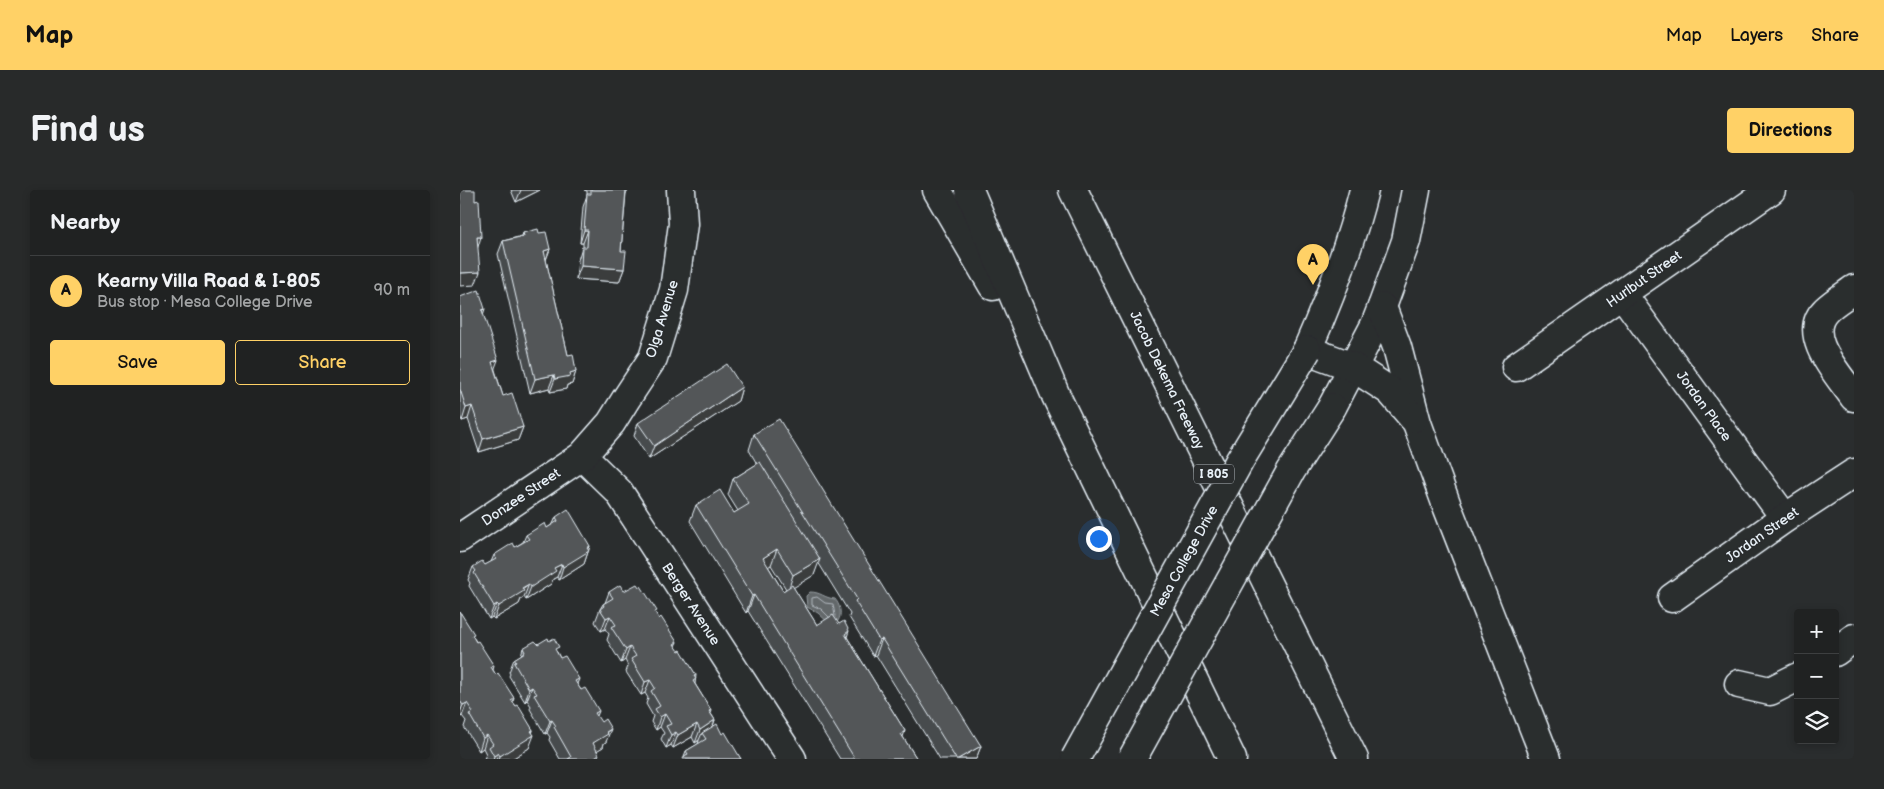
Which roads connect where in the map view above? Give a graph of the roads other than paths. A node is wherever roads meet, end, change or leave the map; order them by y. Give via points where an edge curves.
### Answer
1 (681, 190) edge
2 (937, 190) edge
3 (969, 190) edge
4 (1073, 190) edge
5 (1364, 190) edge
6 (1416, 190) edge
7 (1771, 190) edge
8 (1854, 289) edge
9 (1623, 295) junction
10 (1382, 307) junction
11 (1307, 350) junction
12 (1353, 367) junction
13 (1516, 367) dead end
14 (1056, 396) junction
15 (1854, 397) edge
16 (1417, 423) junction
17 (582, 456) junction
18 (1854, 473) edge
19 (1785, 518) junction
20 (460, 538) edge
21 (1672, 598) dead end
22 (1854, 638) edge
23 (1839, 649) edge
24 (1794, 679) edge
25 (1739, 684) dead end
26 (792, 759) edge
27 (1075, 759) edge
28 (1132, 759) edge
29 (1232, 759) edge
30 (1354, 759) edge
31 (1546, 759) edge

1 - 17 main road, Olga Avenue via 683,224 674,290 652,358 611,423
2 - 14 main road
3 - 14 main road
4 - 30 main road, Jacob Dekema Freeway / I 805
5 - 11 main road, Mesa College Drive via 1333,290
6 - 10 main road via 1406,241
7 - 9 main road, Hurlbut Street
8 - 15 main road via 1825,310 1816,327 1818,344
9 - 13 main road, Hurlbut Street
9 - 19 main road, Jordan Place
10 - 12 main road
10 - 16 main road via 1397,347
11 - 12 main road
11 - 27 main road, Mesa College Drive, bridge via 1240,460
12 - 16 main road via 1390,391
12 - 28 main road, bridge via 1291,471
14 - 29 main road
16 - 31 main road via 1446,506
17 - 20 main road, Donzee Street
17 - 26 main road, Berger Avenue via 619,492
18 - 19 main road, Jordan Street
19 - 21 main road, Jordan Street
22 - 23 main road
24 - 25 main road via 1770,691

